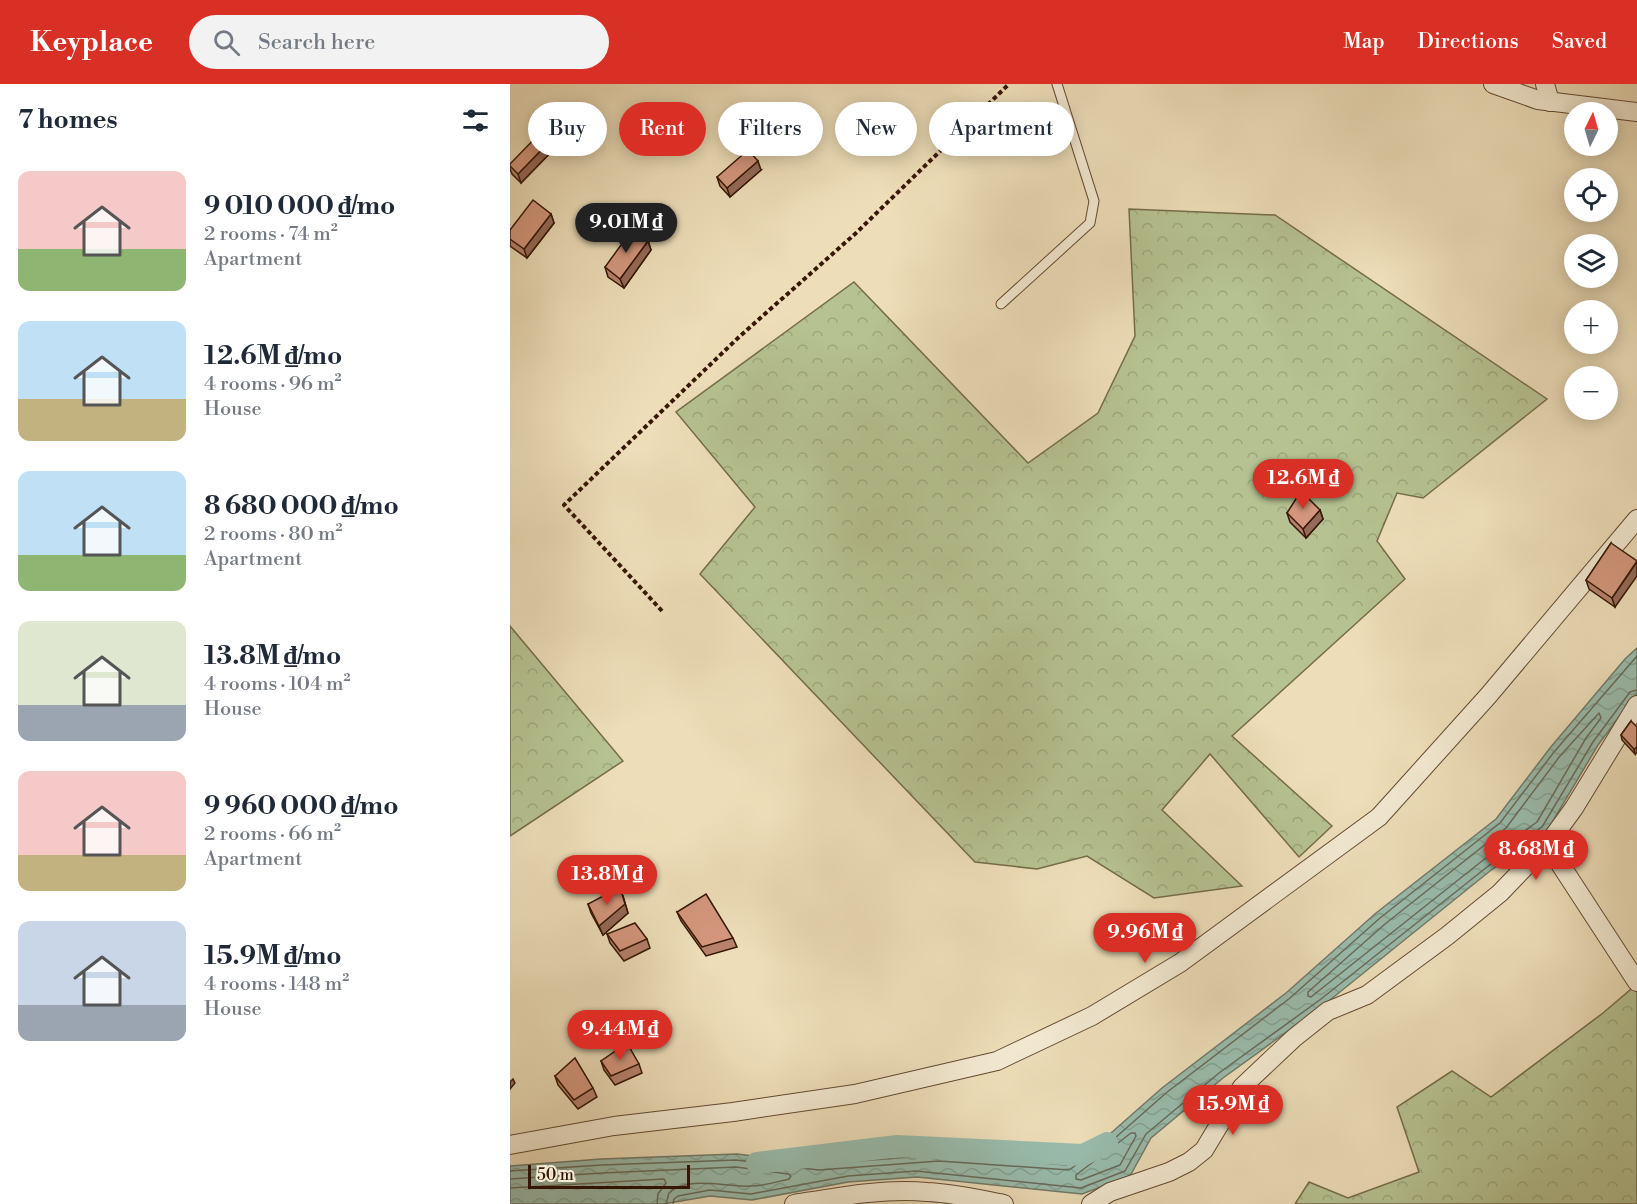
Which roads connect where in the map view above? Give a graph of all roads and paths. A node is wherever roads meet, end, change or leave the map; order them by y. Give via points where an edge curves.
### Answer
1 (1009, 84) edge
2 (1057, 84) edge
3 (1493, 84) edge
4 (1545, 84) edge
5 (1550, 102) junction
6 (1637, 112) edge
7 (1001, 304) dead end
8 (1637, 519) edge
9 (662, 611) dead end
10 (1637, 705) edge
11 (1547, 844) junction
12 (1637, 982) edge
13 (510, 1145) edge
14 (794, 1204) edge
15 (1004, 1204) edge
16 (1090, 1204) edge

1 - 9 path via 855,234 739,337 564,505
2 - 7 lane via 1094,201 1090,223
3 - 5 street
4 - 5 street
5 - 6 street
8 - 13 street via 1488,696 1379,817 1180,963 1092,1016 997,1060 855,1094 614,1126
10 - 11 street via 1574,808
11 - 12 street
11 - 16 street via 1500,893 1447,936 1367,995 1323,1014 1294,1038 1242,1087 1204,1150 1189,1162 1110,1192
14 - 15 street via 849,1195 925,1191

